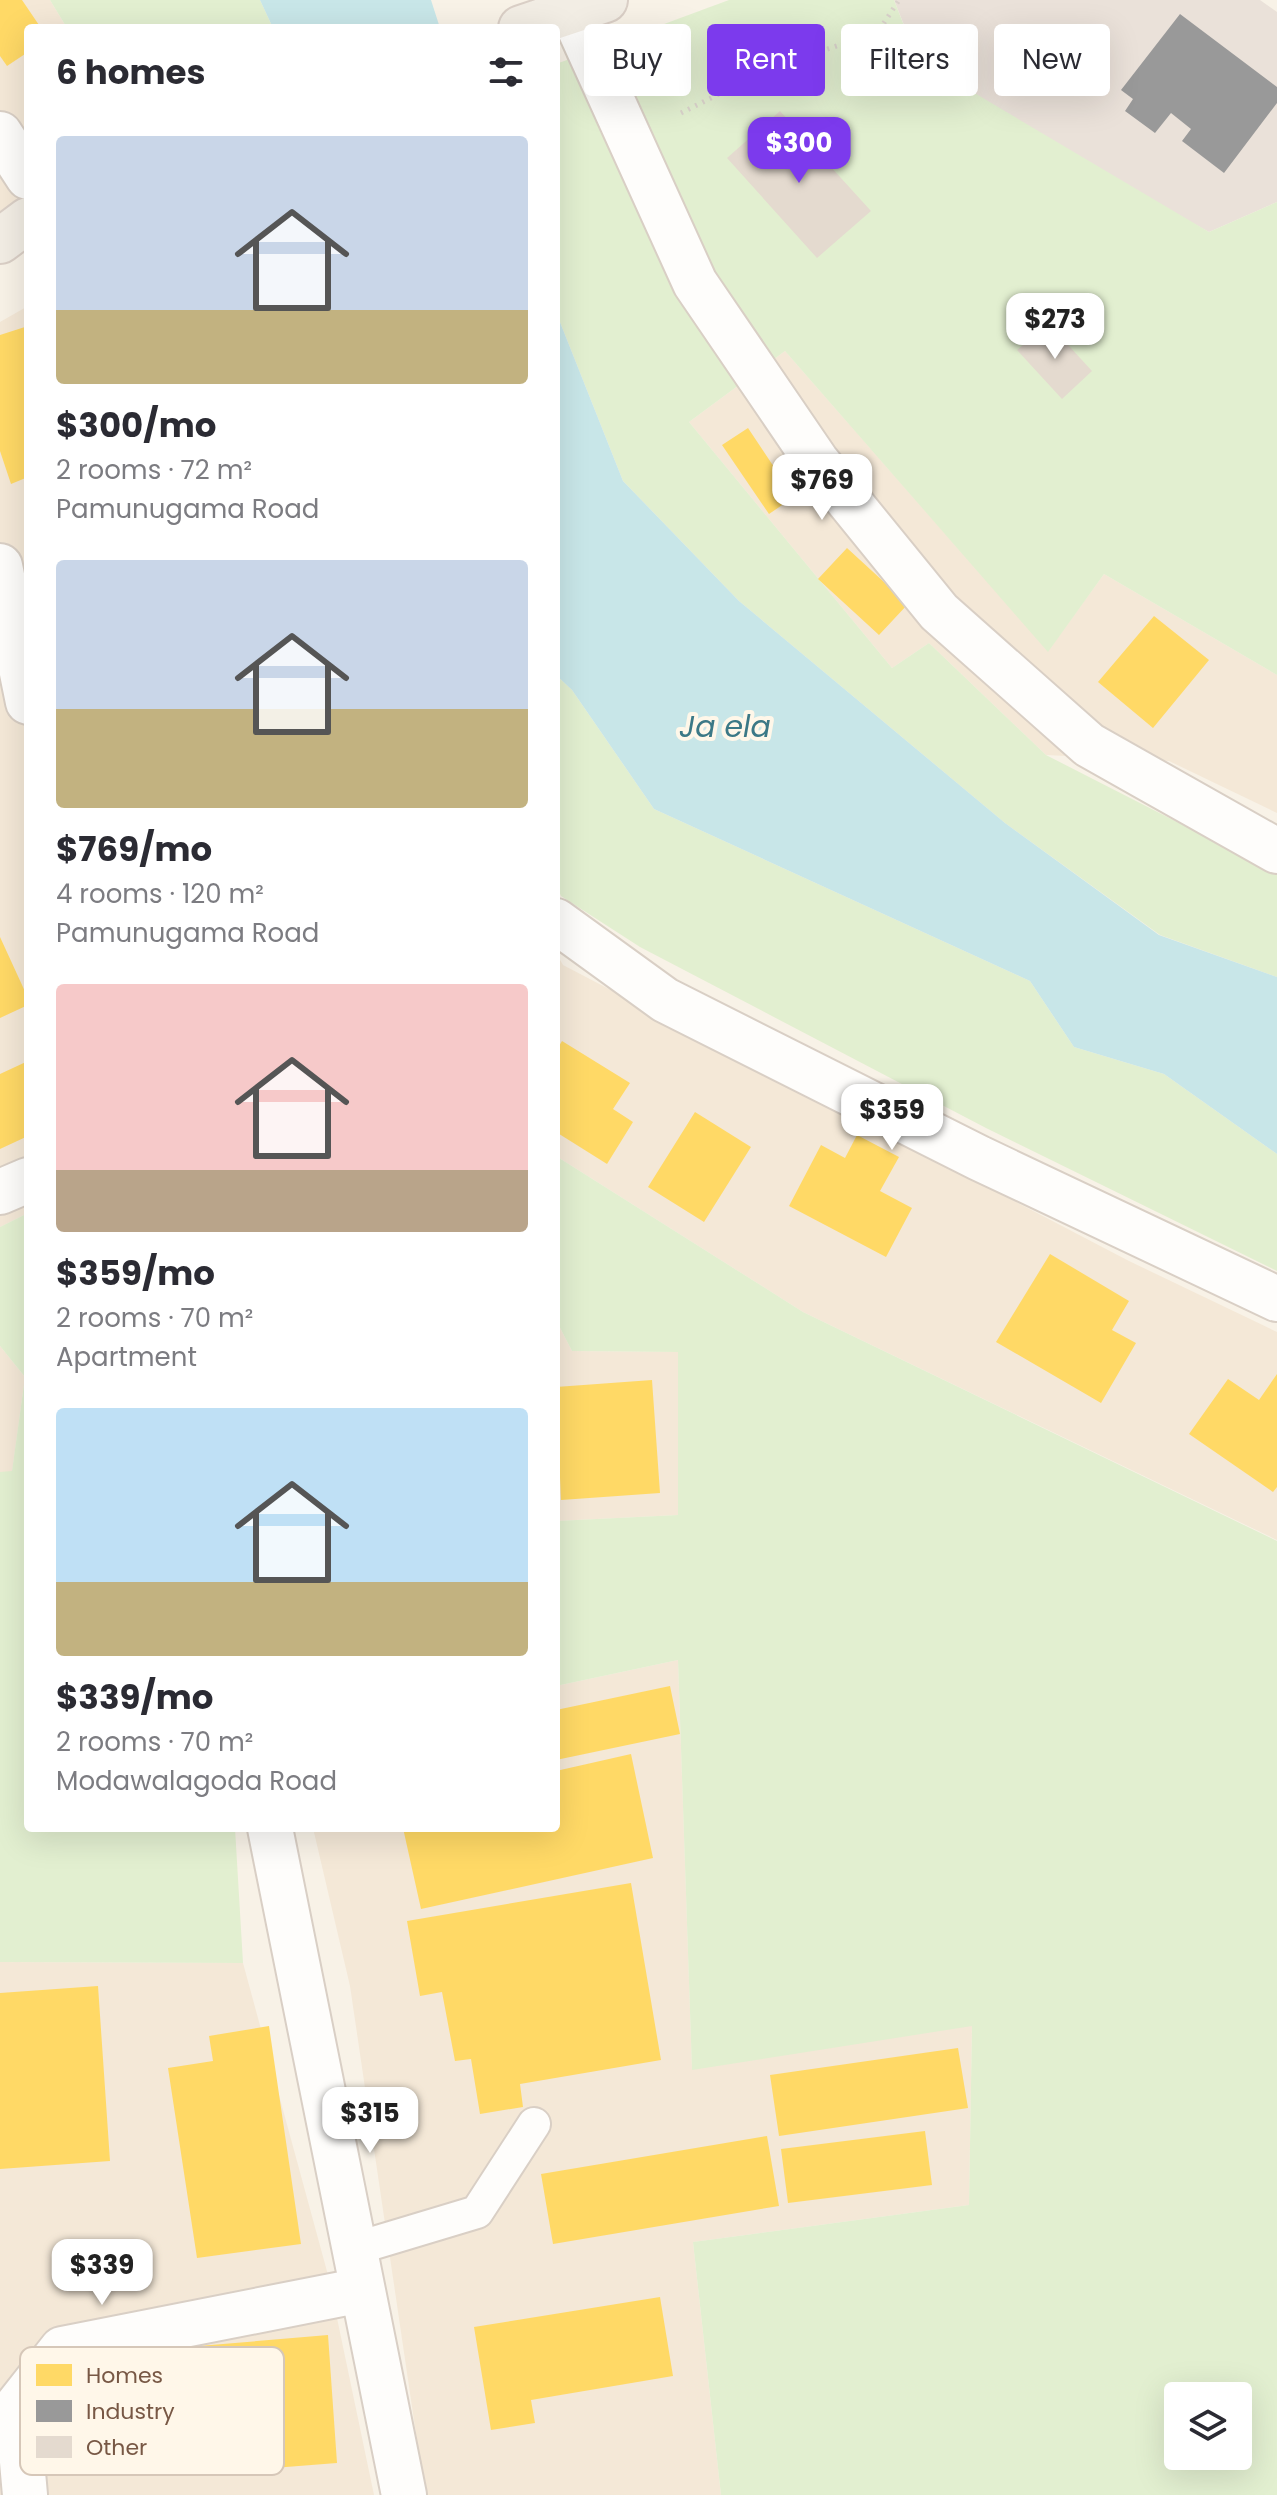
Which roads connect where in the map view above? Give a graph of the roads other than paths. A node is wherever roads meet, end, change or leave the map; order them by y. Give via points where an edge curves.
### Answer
1 (589, 6) edge
2 (533, 24) edge
3 (0, 134) edge
4 (24, 171) edge
5 (24, 223) edge
6 (0, 241) edge
7 (0, 566) edge
8 (24, 683) edge
9 (1277, 851) edge
10 (560, 924) edge
11 (24, 1182) edge
12 (0, 1192) edge
13 (1277, 1299) edge
14 (271, 1832) edge
15 (534, 2124) dead end
16 (358, 2270) junction
17 (69, 2347) edge
18 (20, 2402) edge
19 (20, 2439) edge
20 (23, 2475) edge
21 (25, 2495) edge
22 (404, 2495) edge

1 - 2 main road
1 - 9 street via 630,139 695,283 817,462 939,612 1089,745
3 - 4 street
5 - 6 main road
7 - 8 street
10 - 13 street via 665,1000 979,1158
11 - 12 street
14 - 16 street
15 - 16 lane via 477,2212
16 - 17 street
16 - 22 street
18 - 19 street
20 - 21 street

